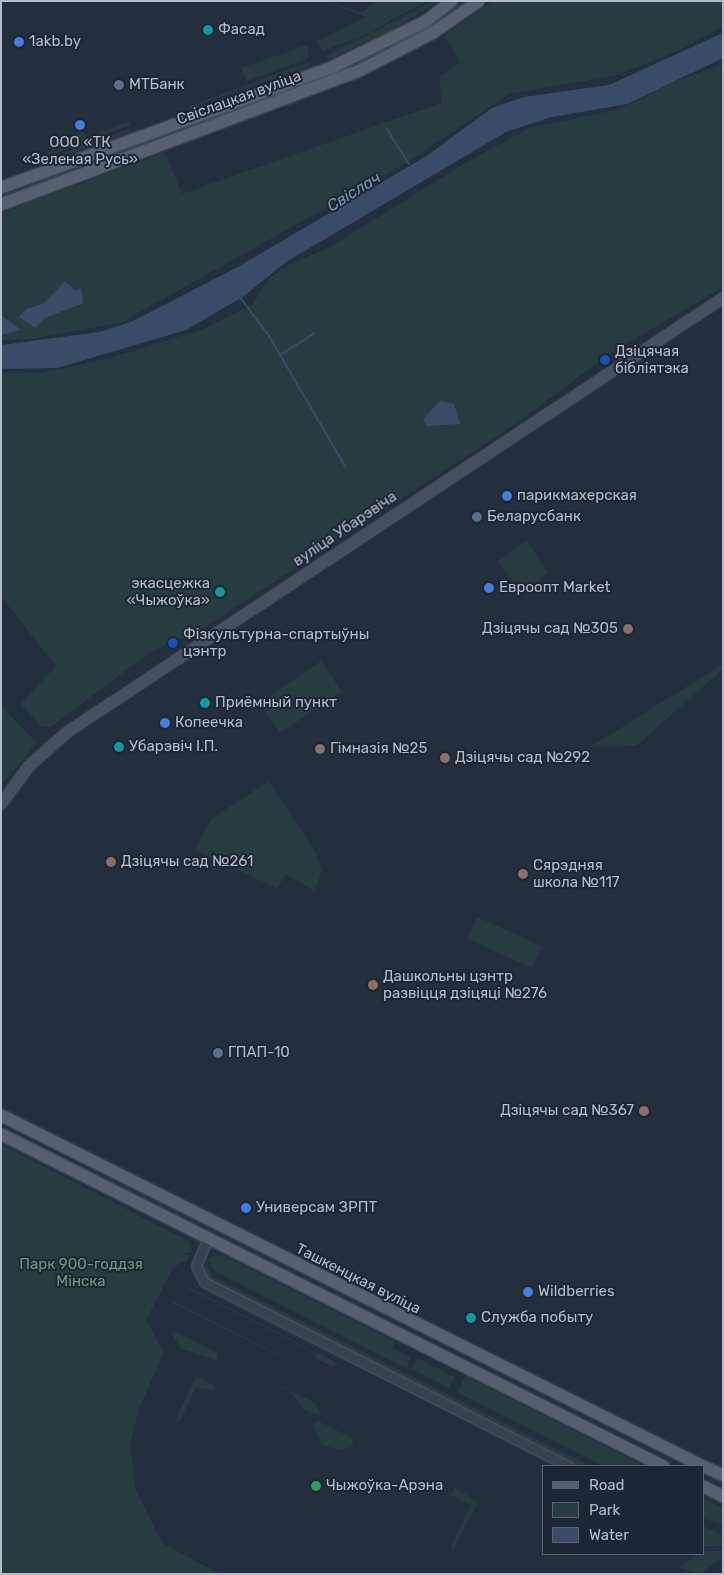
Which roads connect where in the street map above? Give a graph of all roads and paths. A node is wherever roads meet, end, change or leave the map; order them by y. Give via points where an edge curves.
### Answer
1 (451, 1) edge
2 (478, 1) edge
3 (1, 188) edge
4 (1, 204) edge
5 (723, 298) edge
6 (1, 804) edge
7 (1, 1115) edge
8 (1, 1134) edge
9 (216, 1223) junction
10 (208, 1238) junction
11 (690, 1464) edge
12 (567, 1465) edge
13 (661, 1465) edge
14 (704, 1466) edge
15 (723, 1475) edge
16 (704, 1486) edge
17 (723, 1496) edge

1 - 3 main road, Свіслацкая вуліца via 425,21 331,67
2 - 4 main road, Свіслацкая вуліца via 433,32 350,73
5 - 6 main road, вуліца Убарэвіча via 66,733 29,766
7 - 9 main road, Ташкенцкая вуліца
8 - 10 main road
9 - 10 main road
9 - 11 main road, Ташкенцкая вуліца
10 - 12 street via 196,1266 204,1282
10 - 13 main road
14 - 15 main road, Ташкенцкая вуліца
16 - 17 main road

